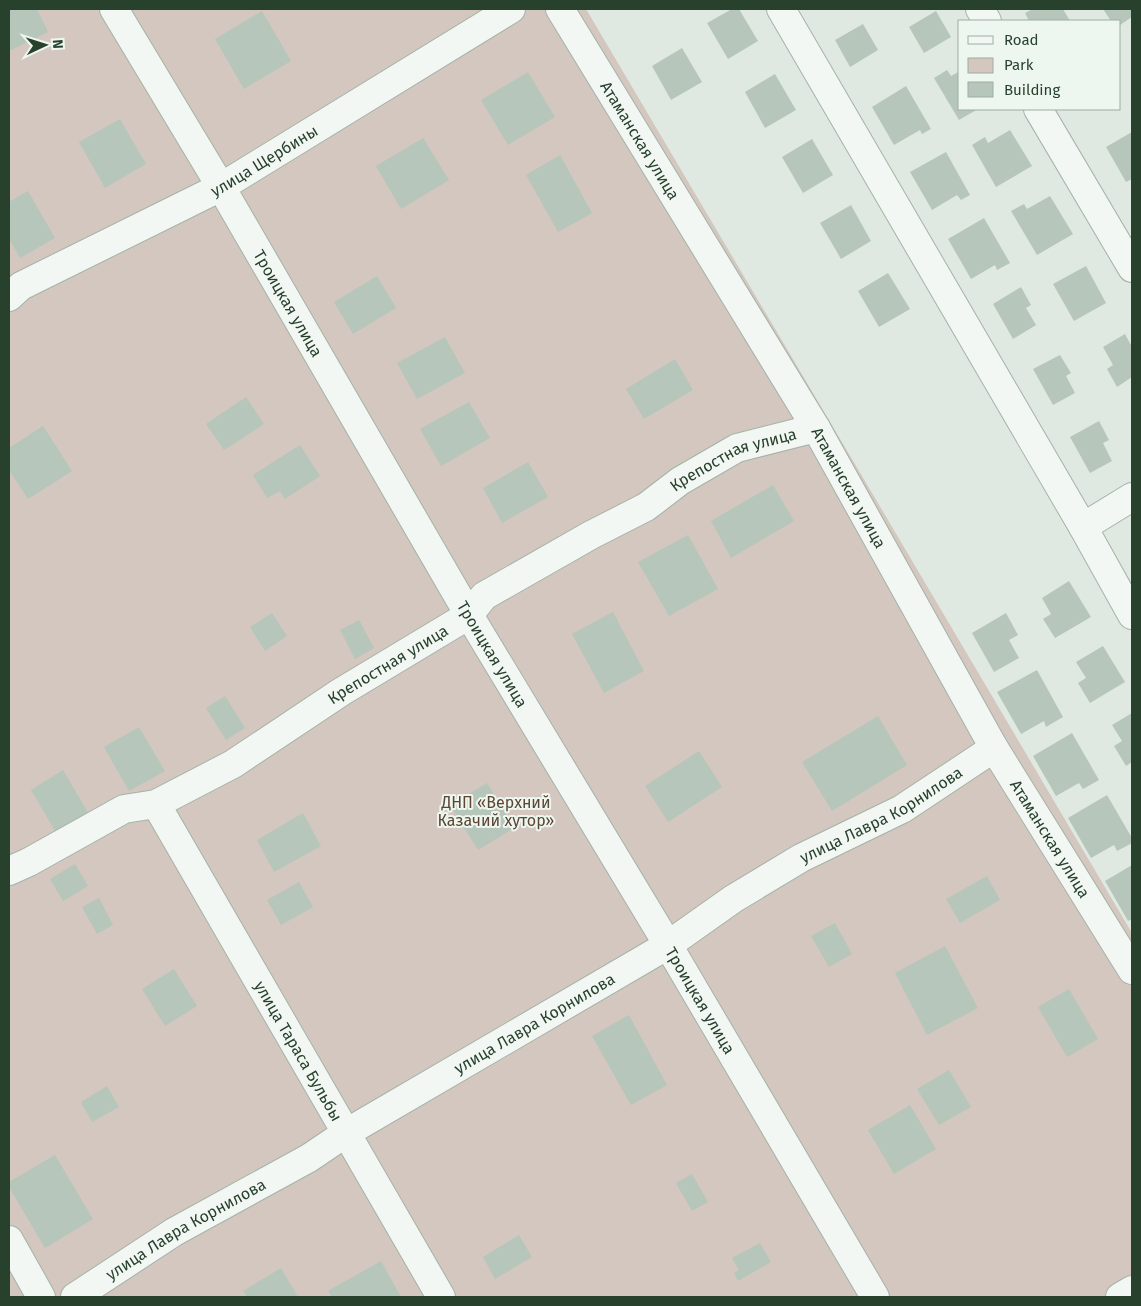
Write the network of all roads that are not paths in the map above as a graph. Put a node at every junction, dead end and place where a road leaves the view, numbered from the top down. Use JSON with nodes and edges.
{"nodes":[{"id":1,"x":114,"y":9,"type":"edge"},
{"id":2,"x":511,"y":9,"type":"edge"},
{"id":3,"x":560,"y":9,"type":"edge"},
{"id":4,"x":781,"y":9,"type":"edge"},
{"id":5,"x":980,"y":9,"type":"edge"},
{"id":6,"x":986,"y":20,"type":"edge"},
{"id":7,"x":1039,"y":110,"type":"edge"},
{"id":8,"x":221,"y":187,"type":"junction"},
{"id":9,"x":1132,"y":268,"type":"edge"},
{"id":10,"x":9,"y":297,"type":"edge"},
{"id":11,"x":816,"y":428,"type":"junction"},
{"id":12,"x":1132,"y":496,"type":"edge"},
{"id":13,"x":1083,"y":527,"type":"junction"},
{"id":14,"x":469,"y":615,"type":"junction"},
{"id":15,"x":1132,"y":615,"type":"edge"},
{"id":16,"x":994,"y":748,"type":"junction"},
{"id":17,"x":156,"y":804,"type":"junction"},
{"id":18,"x":9,"y":871,"type":"edge"},
{"id":19,"x":668,"y":945,"type":"junction"},
{"id":20,"x":1132,"y":970,"type":"edge"},
{"id":21,"x":346,"y":1133,"type":"junction"},
{"id":22,"x":9,"y":1240,"type":"edge"},
{"id":23,"x":1132,"y":1290,"type":"edge"},
{"id":24,"x":41,"y":1297,"type":"edge"},
{"id":25,"x":75,"y":1297,"type":"edge"},
{"id":26,"x":441,"y":1297,"type":"edge"},
{"id":27,"x":875,"y":1297,"type":"edge"},
{"id":28,"x":1120,"y":1297,"type":"edge"}],
"edges":[{"from":1,"to":8,"type":"street","name":"Троицкая улица"},
{"from":2,"to":8,"type":"street","name":"улица Щербины"},
{"from":3,"to":11,"type":"street","name":"Атаманская улица"},
{"from":4,"to":13,"type":"street"},
{"from":5,"to":6,"type":"street"},
{"from":7,"to":9,"type":"street"},
{"from":8,"to":10,"type":"street","name":"улица Щербины"},
{"from":8,"to":14,"type":"street","name":"Троицкая улица"},
{"from":11,"to":14,"type":"street","name":"Крепостная улица"},
{"from":11,"to":16,"type":"street","name":"Атаманская улица"},
{"from":12,"to":13,"type":"street"},
{"from":13,"to":15,"type":"street"},
{"from":14,"to":17,"type":"street","name":"Крепостная улица"},
{"from":14,"to":19,"type":"street","name":"Троицкая улица"},
{"from":16,"to":19,"type":"street","name":"улица Лавра Корнилова"},
{"from":16,"to":20,"type":"street","name":"Атаманская улица"},
{"from":17,"to":18,"type":"street","name":"Крепостная улица"},
{"from":17,"to":21,"type":"street","name":"улица Тараса Бульбы"},
{"from":19,"to":21,"type":"street","name":"улица Лавра Корнилова"},
{"from":19,"to":27,"type":"street","name":"Троицкая улица"},
{"from":21,"to":25,"type":"street","name":"улица Лавра Корнилова"},
{"from":21,"to":26,"type":"street","name":"улица Тараса Бульбы"},
{"from":22,"to":24,"type":"street"},
{"from":23,"to":28,"type":"street"}]}
